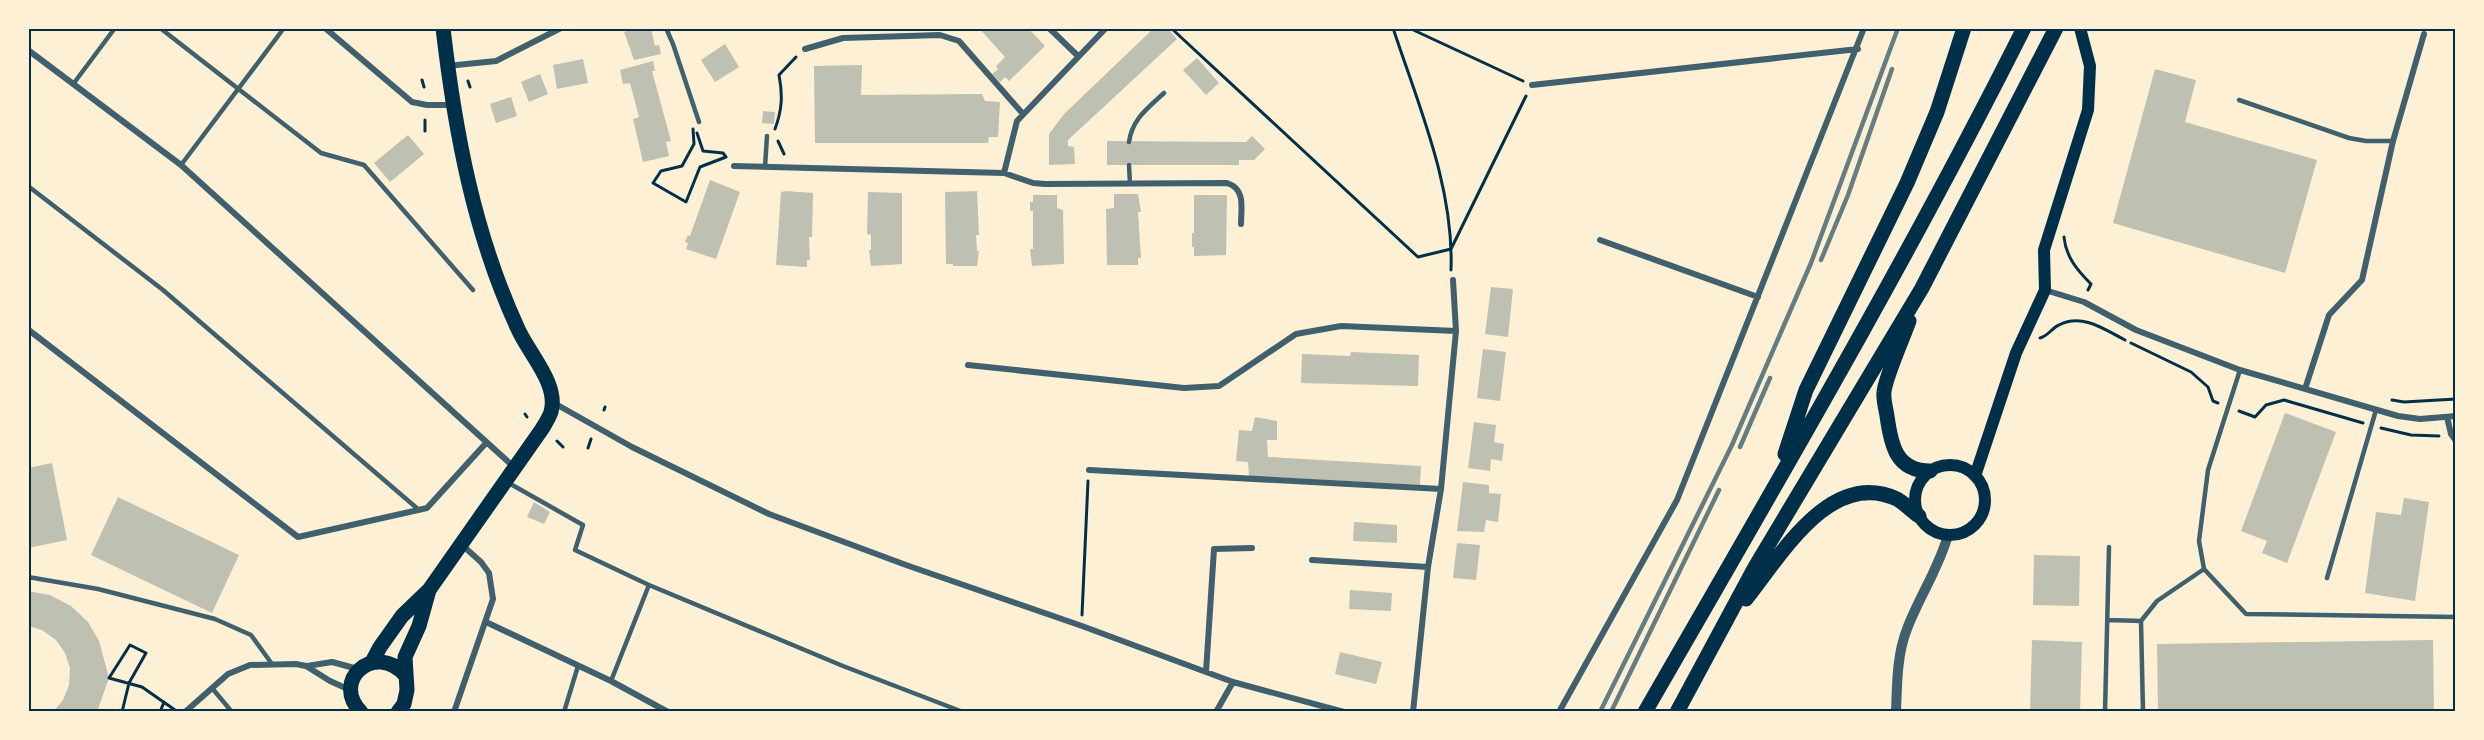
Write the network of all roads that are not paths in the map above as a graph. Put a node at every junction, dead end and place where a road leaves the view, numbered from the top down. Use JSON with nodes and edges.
{"nodes":[{"id":1,"x":115,"y":28,"type":"edge"},
{"id":2,"x":160,"y":28,"type":"edge"},
{"id":3,"x":284,"y":28,"type":"edge"},
{"id":4,"x":325,"y":28,"type":"edge"},
{"id":5,"x":443,"y":28,"type":"edge"},
{"id":6,"x":561,"y":28,"type":"edge"},
{"id":7,"x":666,"y":28,"type":"edge"},
{"id":8,"x":1049,"y":28,"type":"edge"},
{"id":9,"x":1106,"y":28,"type":"edge"},
{"id":10,"x":1864,"y":28,"type":"edge"},
{"id":11,"x":1964,"y":28,"type":"edge"},
{"id":12,"x":2024,"y":28,"type":"edge"},
{"id":13,"x":2056,"y":28,"type":"edge"},
{"id":14,"x":2080,"y":28,"type":"edge"},
{"id":15,"x":2425,"y":31,"type":"edge"},
{"id":16,"x":805,"y":49,"type":"road end"},
{"id":17,"x":1858,"y":49,"type":"junction"},
{"id":18,"x":28,"y":50,"type":"edge"},
{"id":19,"x":1078,"y":56,"type":"junction"},
{"id":20,"x":447,"y":66,"type":"junction"},
{"id":21,"x":74,"y":83,"type":"junction"},
{"id":22,"x":1532,"y":85,"type":"road end"},
{"id":23,"x":239,"y":90,"type":"junction"},
{"id":24,"x":1164,"y":93,"type":"dead end"},
{"id":25,"x":2239,"y":100,"type":"dead end"},
{"id":26,"x":452,"y":105,"type":"junction"},
{"id":27,"x":1023,"y":114,"type":"junction"},
{"id":28,"x":699,"y":122,"type":"road end"},
{"id":29,"x":767,"y":136,"type":"dead end"},
{"id":30,"x":1129,"y":141,"type":"dead end"},
{"id":31,"x":2393,"y":141,"type":"junction"},
{"id":32,"x":181,"y":165,"type":"junction"},
{"id":33,"x":1129,"y":165,"type":"dead end"},
{"id":34,"x":734,"y":166,"type":"road end"},
{"id":35,"x":765,"y":167,"type":"junction"},
{"id":36,"x":1004,"y":173,"type":"junction"},
{"id":37,"x":1130,"y":184,"type":"junction"},
{"id":38,"x":28,"y":186,"type":"edge"},
{"id":39,"x":1241,"y":224,"type":"dead end"},
{"id":40,"x":1600,"y":240,"type":"dead end"},
{"id":41,"x":1453,"y":280,"type":"dead end"},
{"id":42,"x":1922,"y":288,"type":"junction"},
{"id":43,"x":473,"y":290,"type":"dead end"},
{"id":44,"x":2045,"y":290,"type":"junction"},
{"id":45,"x":1758,"y":297,"type":"junction"},
{"id":46,"x":30,"y":331,"type":"dead end"},
{"id":47,"x":1456,"y":331,"type":"junction"},
{"id":48,"x":968,"y":365,"type":"dead end"},
{"id":49,"x":2240,"y":370,"type":"junction"},
{"id":50,"x":2305,"y":389,"type":"junction"},
{"id":51,"x":551,"y":401,"type":"junction"},
{"id":52,"x":2376,"y":410,"type":"junction"},
{"id":53,"x":2456,"y":416,"type":"edge"},
{"id":54,"x":2447,"y":417,"type":"junction"},
{"id":55,"x":2456,"y":441,"type":"edge"},
{"id":56,"x":486,"y":443,"type":"junction"},
{"id":57,"x":514,"y":467,"type":"junction"},
{"id":58,"x":1089,"y":470,"type":"road end"},
{"id":59,"x":1930,"y":471,"type":"junction"},
{"id":60,"x":1975,"y":476,"type":"junction"},
{"id":61,"x":505,"y":481,"type":"junction"},
{"id":62,"x":1774,"y":488,"type":"junction"},
{"id":63,"x":1441,"y":489,"type":"junction"},
{"id":64,"x":419,"y":510,"type":"junction"},
{"id":65,"x":1918,"y":516,"type":"junction"},
{"id":66,"x":1948,"y":535,"type":"junction"},
{"id":67,"x":462,"y":545,"type":"junction"},
{"id":68,"x":2109,"y":547,"type":"dead end"},
{"id":69,"x":1252,"y":549,"type":"dead end"},
{"id":70,"x":1312,"y":560,"type":"dead end"},
{"id":71,"x":1428,"y":567,"type":"junction"},
{"id":72,"x":2204,"y":570,"type":"junction"},
{"id":73,"x":28,"y":577,"type":"edge"},
{"id":74,"x":2327,"y":578,"type":"dead end"},
{"id":75,"x":649,"y":585,"type":"junction"},
{"id":76,"x":429,"y":590,"type":"junction"},
{"id":77,"x":2456,"y":617,"type":"edge"},
{"id":78,"x":2108,"y":621,"type":"junction"},
{"id":79,"x":2142,"y":621,"type":"junction"},
{"id":80,"x":486,"y":622,"type":"junction"},
{"id":81,"x":1723,"y":629,"type":"junction"},
{"id":82,"x":272,"y":664,"type":"junction"},
{"id":83,"x":306,"y":666,"type":"junction"},
{"id":84,"x":365,"y":666,"type":"junction"},
{"id":85,"x":578,"y":666,"type":"junction"},
{"id":86,"x":1206,"y":672,"type":"junction"},
{"id":87,"x":405,"y":675,"type":"junction"},
{"id":88,"x":611,"y":681,"type":"junction"},
{"id":89,"x":1233,"y":682,"type":"junction"},
{"id":90,"x":212,"y":688,"type":"junction"},
{"id":91,"x":354,"y":704,"type":"edge"},
{"id":92,"x":185,"y":711,"type":"edge"},
{"id":93,"x":232,"y":711,"type":"edge"},
{"id":94,"x":398,"y":711,"type":"edge"},
{"id":95,"x":454,"y":711,"type":"edge"},
{"id":96,"x":564,"y":711,"type":"edge"},
{"id":97,"x":668,"y":711,"type":"edge"},
{"id":98,"x":963,"y":711,"type":"edge"},
{"id":99,"x":1216,"y":711,"type":"edge"},
{"id":100,"x":1344,"y":711,"type":"edge"},
{"id":101,"x":1413,"y":711,"type":"edge"},
{"id":102,"x":1559,"y":711,"type":"edge"},
{"id":103,"x":1645,"y":711,"type":"edge"},
{"id":104,"x":1677,"y":711,"type":"edge"},
{"id":105,"x":1896,"y":711,"type":"edge"},
{"id":106,"x":2105,"y":711,"type":"edge"},
{"id":107,"x":2143,"y":711,"type":"edge"}],
"edges":[{"from":1,"to":21,"type":"lane"},
{"from":2,"to":23,"type":"lane"},
{"from":3,"to":23,"type":"lane"},
{"from":4,"to":26,"type":"street"},
{"from":5,"to":20,"type":"main road"},
{"from":6,"to":20,"type":"street"},
{"from":7,"to":28,"type":"lane"},
{"from":8,"to":19,"type":"street"},
{"from":9,"to":19,"type":"street"},
{"from":10,"to":17,"type":"street"},
{"from":11,"to":62,"type":"main road"},
{"from":12,"to":62,"type":"main road"},
{"from":13,"to":42,"type":"main road"},
{"from":14,"to":44,"type":"main road"},
{"from":15,"to":31,"type":"street"},
{"from":16,"to":27,"type":"street"},
{"from":17,"to":22,"type":"street"},
{"from":17,"to":45,"type":"street"},
{"from":18,"to":21,"type":"street"},
{"from":19,"to":27,"type":"street"},
{"from":20,"to":26,"type":"main road"},
{"from":21,"to":32,"type":"street"},
{"from":23,"to":32,"type":"lane"},
{"from":23,"to":43,"type":"lane"},
{"from":24,"to":30,"type":"lane"},
{"from":25,"to":31,"type":"lane"},
{"from":26,"to":51,"type":"main road"},
{"from":27,"to":36,"type":"street"},
{"from":29,"to":35,"type":"lane"},
{"from":31,"to":50,"type":"street"},
{"from":32,"to":56,"type":"street"},
{"from":33,"to":37,"type":"lane"},
{"from":34,"to":35,"type":"street"},
{"from":35,"to":36,"type":"street"},
{"from":36,"to":37,"type":"street"},
{"from":37,"to":39,"type":"street"},
{"from":38,"to":64,"type":"lane"},
{"from":40,"to":45,"type":"street"},
{"from":41,"to":47,"type":"street"},
{"from":42,"to":59,"type":"main road"},
{"from":42,"to":81,"type":"main road"},
{"from":44,"to":49,"type":"street"},
{"from":44,"to":60,"type":"main road"},
{"from":45,"to":102,"type":"street"},
{"from":46,"to":64,"type":"street"},
{"from":47,"to":48,"type":"street"},
{"from":47,"to":63,"type":"street"},
{"from":49,"to":50,"type":"street"},
{"from":49,"to":72,"type":"lane"},
{"from":50,"to":52,"type":"street"},
{"from":51,"to":57,"type":"main road"},
{"from":51,"to":86,"type":"street"},
{"from":52,"to":54,"type":"street"},
{"from":52,"to":74,"type":"lane"},
{"from":53,"to":54,"type":"street"},
{"from":54,"to":55,"type":"street"},
{"from":56,"to":57,"type":"street"},
{"from":56,"to":64,"type":"street"},
{"from":57,"to":61,"type":"main road"},
{"from":58,"to":63,"type":"street"},
{"from":59,"to":60,"type":"main road"},
{"from":59,"to":65,"type":"main road"},
{"from":60,"to":66,"type":"main road"},
{"from":61,"to":67,"type":"main road"},
{"from":61,"to":75,"type":"lane"},
{"from":62,"to":103,"type":"main road"},
{"from":63,"to":71,"type":"street"},
{"from":65,"to":66,"type":"main road"},
{"from":65,"to":81,"type":"main road"},
{"from":66,"to":105,"type":"street"},
{"from":67,"to":76,"type":"main road"},
{"from":67,"to":80,"type":"street"},
{"from":68,"to":78,"type":"lane"},
{"from":69,"to":86,"type":"street"},
{"from":70,"to":71,"type":"street"},
{"from":71,"to":101,"type":"street"},
{"from":72,"to":77,"type":"lane"},
{"from":72,"to":79,"type":"lane"},
{"from":73,"to":82,"type":"lane"},
{"from":75,"to":88,"type":"lane"},
{"from":75,"to":98,"type":"lane"},
{"from":76,"to":84,"type":"main road"},
{"from":76,"to":87,"type":"main road"},
{"from":78,"to":79,"type":"lane"},
{"from":78,"to":106,"type":"lane"},
{"from":79,"to":107,"type":"lane"},
{"from":80,"to":85,"type":"street"},
{"from":80,"to":95,"type":"street"},
{"from":81,"to":104,"type":"main road"},
{"from":82,"to":83,"type":"street"},
{"from":82,"to":90,"type":"street"},
{"from":83,"to":84,"type":"street"},
{"from":83,"to":91,"type":"street"},
{"from":84,"to":87,"type":"main road"},
{"from":84,"to":91,"type":"main road"},
{"from":85,"to":88,"type":"street"},
{"from":85,"to":96,"type":"lane"},
{"from":86,"to":89,"type":"street"},
{"from":87,"to":94,"type":"main road"},
{"from":88,"to":97,"type":"street"},
{"from":89,"to":99,"type":"street"},
{"from":89,"to":100,"type":"street"},
{"from":90,"to":92,"type":"street"},
{"from":90,"to":93,"type":"lane"}]}
